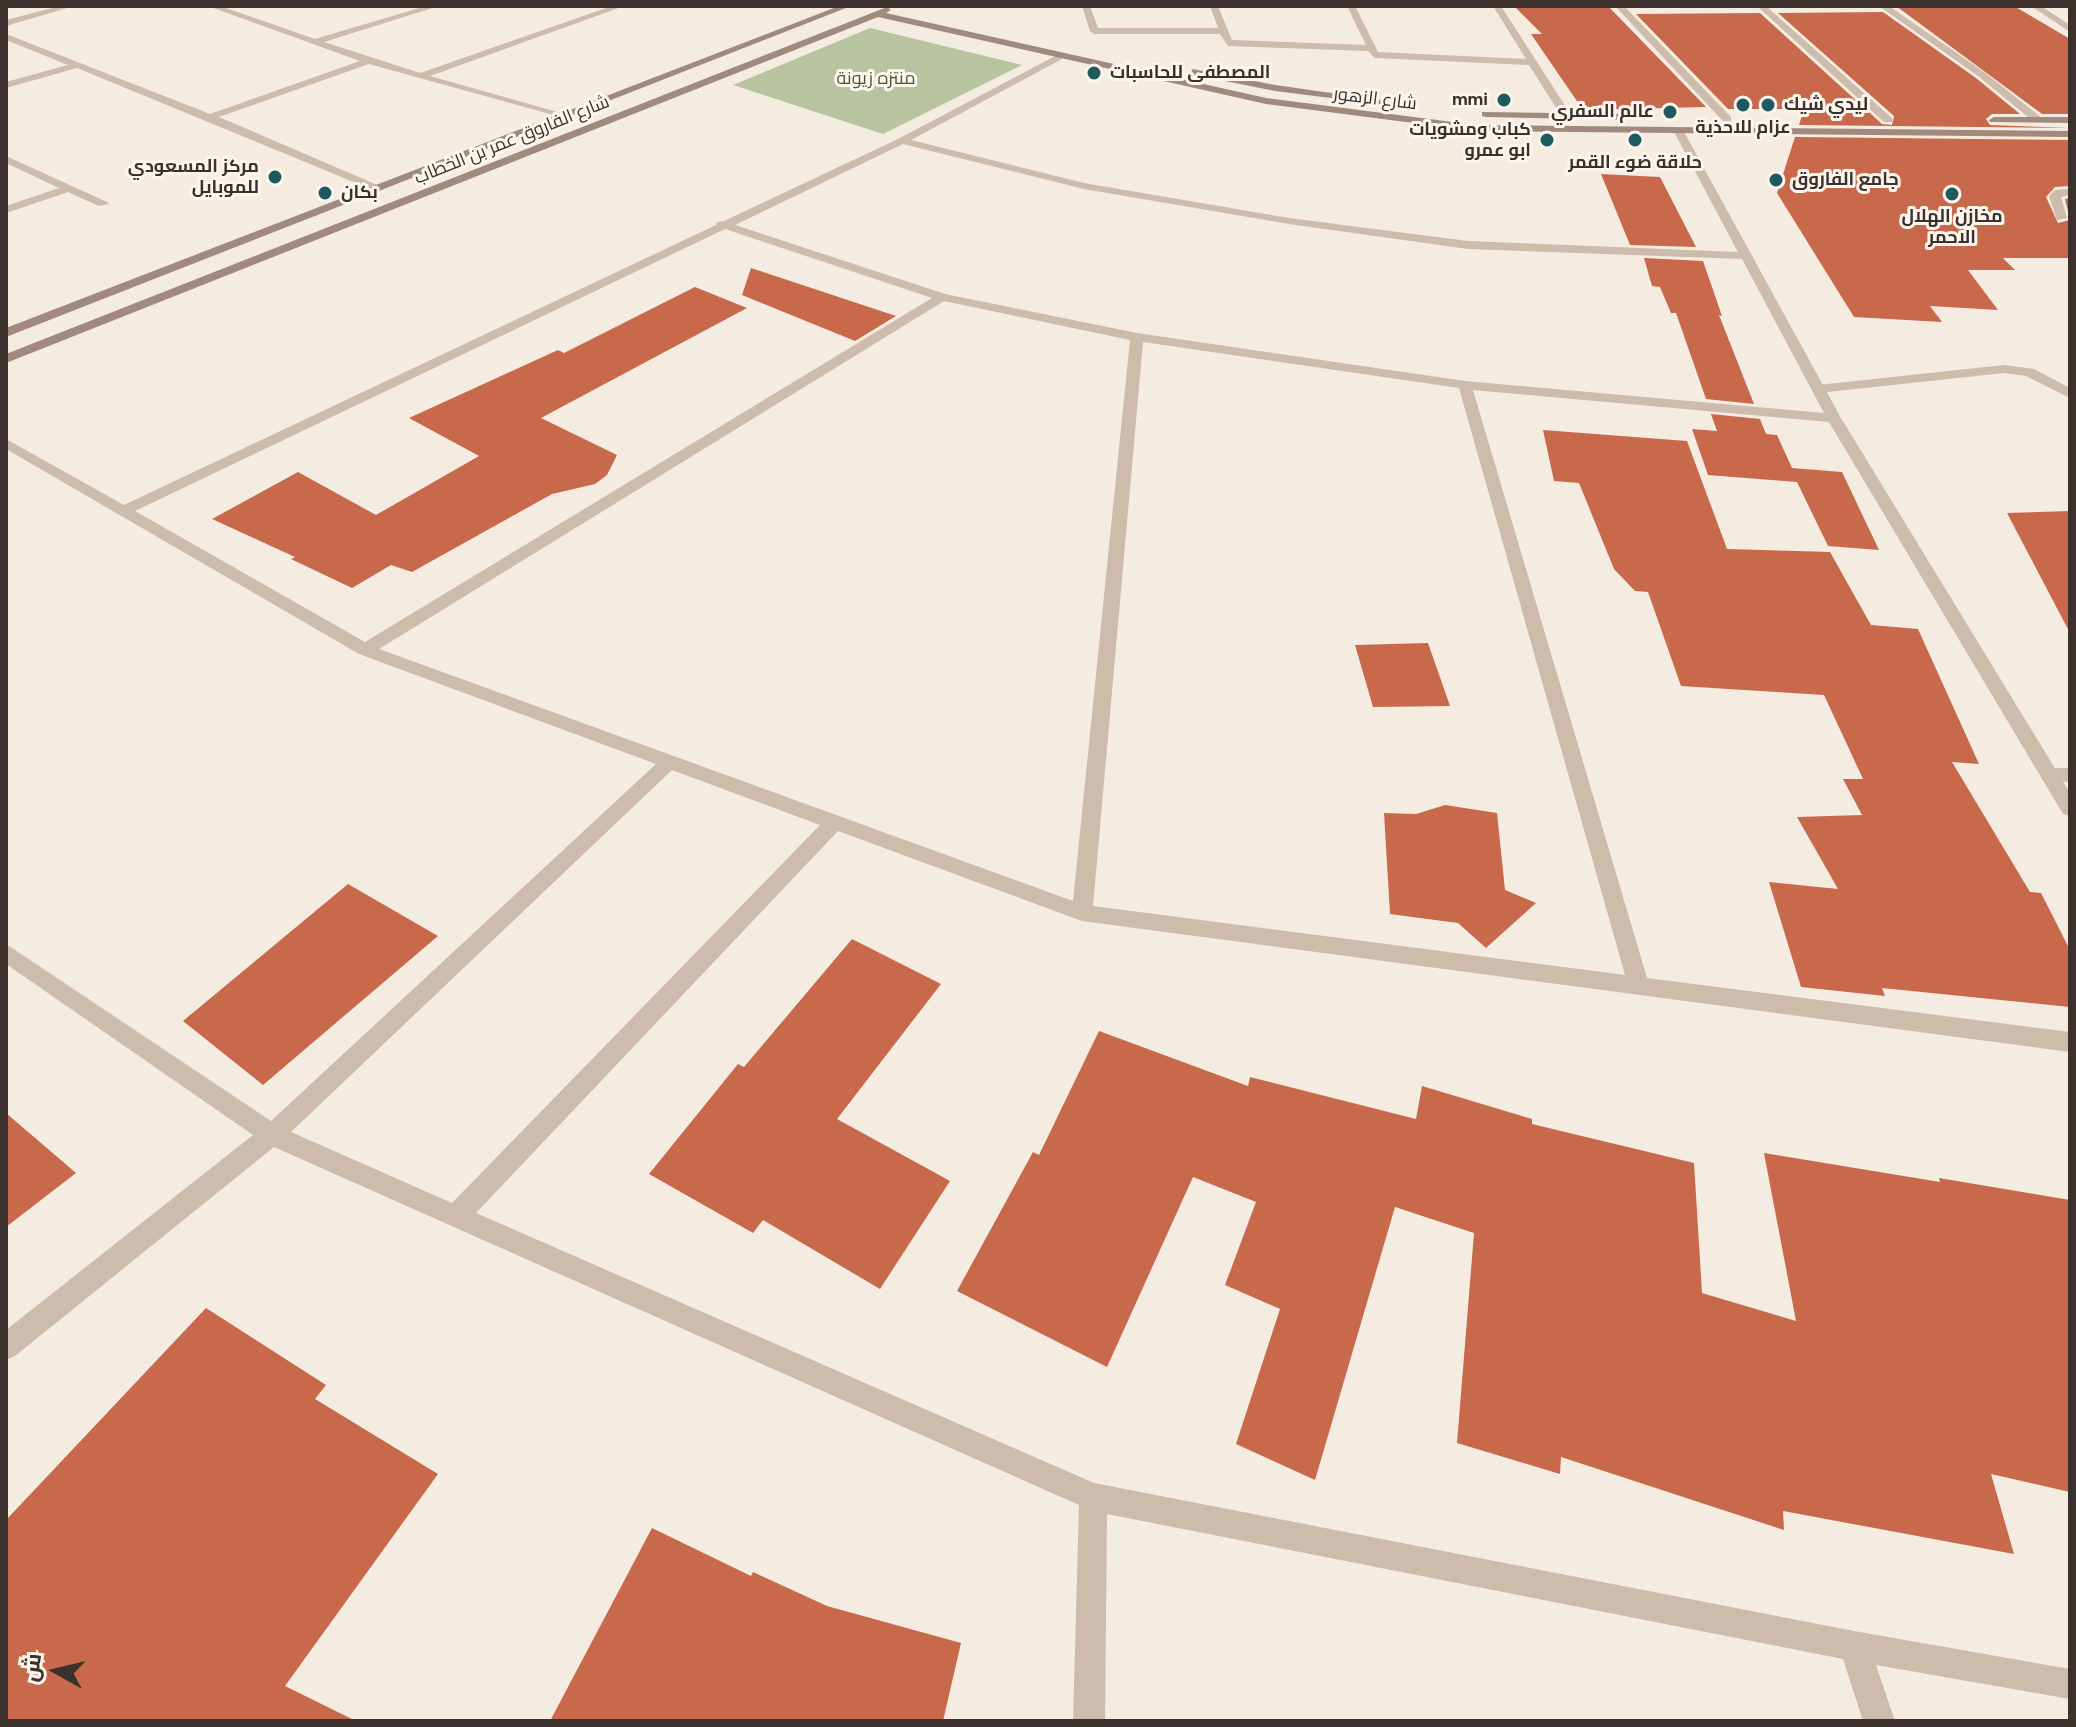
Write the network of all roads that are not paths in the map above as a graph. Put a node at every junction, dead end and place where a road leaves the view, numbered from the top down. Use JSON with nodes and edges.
{"nodes":[{"id":1,"x":70,"y":6,"type":"edge"},
{"id":2,"x":212,"y":6,"type":"edge"},
{"id":3,"x":249,"y":6,"type":"edge"},
{"id":4,"x":435,"y":6,"type":"edge"},
{"id":5,"x":620,"y":6,"type":"edge"},
{"id":6,"x":847,"y":6,"type":"edge"},
{"id":7,"x":896,"y":6,"type":"edge"},
{"id":8,"x":1086,"y":6,"type":"edge"},
{"id":9,"x":1214,"y":6,"type":"edge"},
{"id":10,"x":1351,"y":6,"type":"edge"},
{"id":11,"x":1497,"y":6,"type":"edge"},
{"id":12,"x":1619,"y":6,"type":"edge"},
{"id":13,"x":1761,"y":6,"type":"edge"},
{"id":14,"x":1883,"y":6,"type":"edge"},
{"id":15,"x":2035,"y":6,"type":"edge"},
{"id":16,"x":229,"y":12,"type":"junction"},
{"id":17,"x":877,"y":14,"type":"junction"},
{"id":18,"x":6,"y":23,"type":"edge"},
{"id":19,"x":2070,"y":29,"type":"edge"},
{"id":20,"x":1224,"y":31,"type":"junction"},
{"id":21,"x":6,"y":37,"type":"edge"},
{"id":22,"x":315,"y":42,"type":"junction"},
{"id":23,"x":1372,"y":48,"type":"junction"},
{"id":24,"x":1059,"y":57,"type":"junction"},
{"id":25,"x":369,"y":61,"type":"junction"},
{"id":26,"x":1533,"y":62,"type":"junction"},
{"id":27,"x":78,"y":65,"type":"junction"},
{"id":28,"x":423,"y":75,"type":"junction"},
{"id":29,"x":6,"y":85,"type":"edge"},
{"id":30,"x":1275,"y":88,"type":"junction"},
{"id":31,"x":1266,"y":101,"type":"junction"},
{"id":32,"x":1429,"y":108,"type":"dead end"},
{"id":33,"x":1476,"y":114,"type":"dead end"},
{"id":34,"x":1566,"y":115,"type":"junction"},
{"id":35,"x":210,"y":117,"type":"junction"},
{"id":36,"x":564,"y":117,"type":"junction"},
{"id":37,"x":1727,"y":119,"type":"junction"},
{"id":38,"x":1888,"y":120,"type":"junction"},
{"id":39,"x":1903,"y":120,"type":"dead end"},
{"id":40,"x":1978,"y":120,"type":"dead end"},
{"id":41,"x":2038,"y":120,"type":"junction"},
{"id":42,"x":2070,"y":120,"type":"edge"},
{"id":43,"x":1679,"y":132,"type":"junction"},
{"id":44,"x":2069,"y":134,"type":"edge"},
{"id":45,"x":902,"y":141,"type":"junction"},
{"id":46,"x":6,"y":159,"type":"edge"},
{"id":47,"x":68,"y":188,"type":"junction"},
{"id":48,"x":378,"y":189,"type":"junction"},
{"id":49,"x":2070,"y":192,"type":"edge"},
{"id":50,"x":103,"y":204,"type":"dead end"},
{"id":51,"x":6,"y":210,"type":"edge"},
{"id":52,"x":2061,"y":218,"type":"dead end"},
{"id":53,"x":721,"y":224,"type":"junction"},
{"id":54,"x":1744,"y":256,"type":"junction"},
{"id":55,"x":942,"y":297,"type":"junction"},
{"id":56,"x":6,"y":333,"type":"edge"},
{"id":57,"x":1137,"y":337,"type":"junction"},
{"id":58,"x":6,"y":359,"type":"edge"},
{"id":59,"x":1465,"y":385,"type":"junction"},
{"id":60,"x":1818,"y":389,"type":"junction"},
{"id":61,"x":2070,"y":394,"type":"edge"},
{"id":62,"x":1834,"y":418,"type":"junction"},
{"id":63,"x":6,"y":443,"type":"edge"},
{"id":64,"x":123,"y":511,"type":"junction"},
{"id":65,"x":365,"y":650,"type":"junction"},
{"id":66,"x":669,"y":762,"type":"junction"},
{"id":67,"x":2049,"y":775,"type":"junction"},
{"id":68,"x":2070,"y":775,"type":"edge"},
{"id":69,"x":2070,"y":809,"type":"edge"},
{"id":70,"x":835,"y":822,"type":"junction"},
{"id":71,"x":1082,"y":913,"type":"junction"},
{"id":72,"x":6,"y":953,"type":"edge"},
{"id":73,"x":1638,"y":983,"type":"junction"},
{"id":74,"x":2070,"y":1042,"type":"edge"},
{"id":75,"x":272,"y":1135,"type":"junction"},
{"id":76,"x":456,"y":1216,"type":"junction"},
{"id":77,"x":6,"y":1347,"type":"edge"},
{"id":78,"x":1093,"y":1497,"type":"junction"},
{"id":79,"x":1854,"y":1646,"type":"junction"},
{"id":80,"x":2070,"y":1684,"type":"edge"},
{"id":81,"x":1089,"y":1721,"type":"edge"},
{"id":82,"x":1879,"y":1721,"type":"edge"}],
"edges":[{"from":1,"to":18,"type":"street"},
{"from":2,"to":16,"type":"street"},
{"from":3,"to":16,"type":"street"},
{"from":4,"to":22,"type":"street"},
{"from":5,"to":28,"type":"street"},
{"from":6,"to":36,"type":"main road"},
{"from":7,"to":17,"type":"main road","name":"شارع الفاروق عمر بن الخطاب"},
{"from":7,"to":30,"type":"main road","name":"شارع الزهور"},
{"from":8,"to":20,"type":"street"},
{"from":9,"to":20,"type":"street"},
{"from":10,"to":23,"type":"street"},
{"from":11,"to":26,"type":"street"},
{"from":12,"to":37,"type":"street"},
{"from":13,"to":38,"type":"street"},
{"from":14,"to":41,"type":"street"},
{"from":15,"to":19,"type":"street"},
{"from":16,"to":22,"type":"street"},
{"from":17,"to":24,"type":"main road","name":"شارع الزهور"},
{"from":17,"to":58,"type":"main road","name":"شارع الفاروق عمر بن الخطاب"},
{"from":20,"to":23,"type":"street"},
{"from":21,"to":27,"type":"street"},
{"from":22,"to":25,"type":"street"},
{"from":23,"to":26,"type":"street"},
{"from":24,"to":31,"type":"main road","name":"شارع الزهور"},
{"from":24,"to":45,"type":"street"},
{"from":25,"to":28,"type":"street"},
{"from":25,"to":35,"type":"street"},
{"from":26,"to":34,"type":"street"},
{"from":27,"to":29,"type":"street"},
{"from":27,"to":35,"type":"street"},
{"from":28,"to":36,"type":"street"},
{"from":30,"to":31,"type":"main road"},
{"from":30,"to":32,"type":"main road","name":"شارع الزهور"},
{"from":31,"to":43,"type":"main road","name":"شارع الزهور"},
{"from":33,"to":34,"type":"main road"},
{"from":34,"to":37,"type":"main road"},
{"from":35,"to":48,"type":"street"},
{"from":36,"to":48,"type":"main road"},
{"from":37,"to":38,"type":"main road"},
{"from":38,"to":39,"type":"main road"},
{"from":40,"to":41,"type":"main road"},
{"from":41,"to":42,"type":"main road"},
{"from":43,"to":44,"type":"main road","name":"شارع الزهور"},
{"from":43,"to":54,"type":"street"},
{"from":45,"to":53,"type":"street"},
{"from":45,"to":54,"type":"street"},
{"from":46,"to":47,"type":"street"},
{"from":47,"to":50,"type":"street"},
{"from":47,"to":51,"type":"street"},
{"from":48,"to":56,"type":"main road"},
{"from":49,"to":52,"type":"street"},
{"from":53,"to":55,"type":"street"},
{"from":53,"to":64,"type":"street"},
{"from":54,"to":60,"type":"street"},
{"from":55,"to":57,"type":"street"},
{"from":55,"to":65,"type":"street"},
{"from":57,"to":59,"type":"street"},
{"from":57,"to":71,"type":"street"},
{"from":59,"to":62,"type":"street"},
{"from":59,"to":73,"type":"street"},
{"from":60,"to":61,"type":"street"},
{"from":60,"to":62,"type":"street"},
{"from":62,"to":67,"type":"street"},
{"from":63,"to":64,"type":"street"},
{"from":64,"to":65,"type":"street"},
{"from":65,"to":66,"type":"street"},
{"from":66,"to":70,"type":"street"},
{"from":66,"to":75,"type":"street"},
{"from":67,"to":68,"type":"street"},
{"from":67,"to":69,"type":"street"},
{"from":70,"to":71,"type":"street"},
{"from":70,"to":76,"type":"street"},
{"from":71,"to":73,"type":"street"},
{"from":72,"to":75,"type":"street"},
{"from":73,"to":74,"type":"street"},
{"from":75,"to":76,"type":"street"},
{"from":75,"to":77,"type":"street"},
{"from":76,"to":78,"type":"street"},
{"from":78,"to":79,"type":"street"},
{"from":78,"to":81,"type":"street"},
{"from":79,"to":80,"type":"street"},
{"from":79,"to":82,"type":"street"}]}
